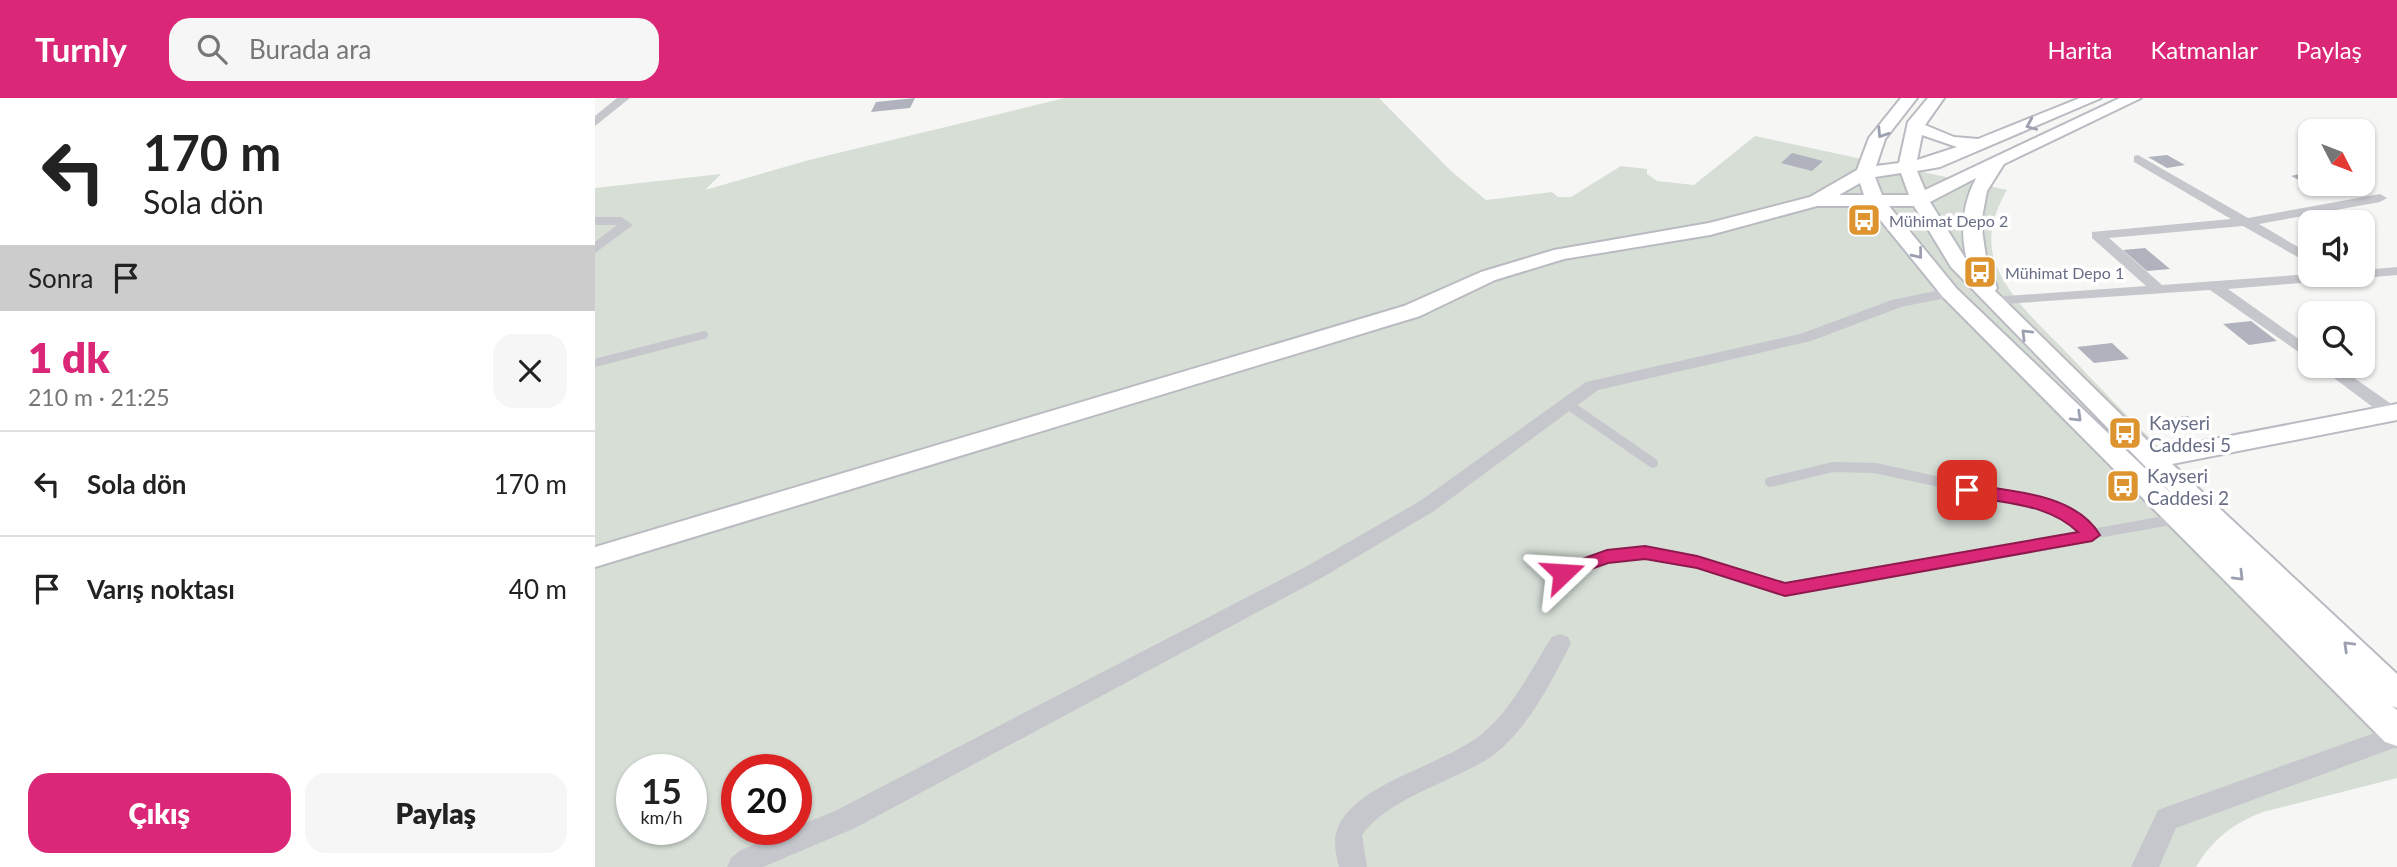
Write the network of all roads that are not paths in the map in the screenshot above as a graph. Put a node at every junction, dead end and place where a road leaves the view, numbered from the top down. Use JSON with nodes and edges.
{"nodes":[{"id":1,"x":624,"y":98,"type":"edge"},
{"id":2,"x":1909,"y":98,"type":"edge"},
{"id":3,"x":1937,"y":98,"type":"edge"},
{"id":4,"x":2093,"y":98,"type":"edge"},
{"id":5,"x":2133,"y":98,"type":"edge"},
{"id":6,"x":595,"y":122,"type":"edge"},
{"id":7,"x":1916,"y":122,"type":"junction"},
{"id":8,"x":1991,"y":142,"type":"junction"},
{"id":9,"x":2004,"y":157,"type":"junction"},
{"id":10,"x":2138,"y":159,"type":"dead end"},
{"id":11,"x":1907,"y":167,"type":"junction"},
{"id":12,"x":1865,"y":173,"type":"junction"},
{"id":13,"x":2380,"y":198,"type":"dead end"},
{"id":14,"x":1920,"y":200,"type":"junction"},
{"id":15,"x":1816,"y":201,"type":"junction"},
{"id":16,"x":1875,"y":201,"type":"junction"},
{"id":17,"x":595,"y":221,"type":"edge"},
{"id":18,"x":2247,"y":222,"type":"junction"},
{"id":19,"x":595,"y":249,"type":"edge"},
{"id":20,"x":2298,"y":253,"type":"edge"},
{"id":21,"x":2397,"y":271,"type":"edge"},
{"id":22,"x":2375,"y":273,"type":"edge"},
{"id":23,"x":2298,"y":279,"type":"edge"},
{"id":24,"x":2214,"y":286,"type":"junction"},
{"id":25,"x":2158,"y":289,"type":"junction"},
{"id":26,"x":1950,"y":293,"type":"junction"},
{"id":27,"x":1994,"y":302,"type":"junction"},
{"id":28,"x":704,"y":335,"type":"dead end"},
{"id":29,"x":2298,"y":346,"type":"edge"},
{"id":30,"x":595,"y":363,"type":"edge"},
{"id":31,"x":2343,"y":378,"type":"edge"},
{"id":32,"x":1566,"y":403,"type":"junction"},
{"id":33,"x":2394,"y":413,"type":"edge"},
{"id":34,"x":2152,"y":460,"type":"junction"},
{"id":35,"x":1653,"y":463,"type":"dead end"},
{"id":36,"x":1770,"y":482,"type":"dead end"},
{"id":37,"x":2180,"y":518,"type":"junction"},
{"id":38,"x":2092,"y":535,"type":"junction"},
{"id":39,"x":595,"y":557,"type":"edge"},
{"id":40,"x":1563,"y":573,"type":"dead end"},
{"id":41,"x":1560,"y":643,"type":"dead end"},
{"id":42,"x":2397,"y":694,"type":"edge"},
{"id":43,"x":2397,"y":734,"type":"edge"},
{"id":44,"x":741,"y":867,"type":"edge"},
{"id":45,"x":1353,"y":867,"type":"edge"},
{"id":46,"x":2145,"y":867,"type":"edge"}],
"edges":[{"from":1,"to":6,"type":"street"},
{"from":2,"to":12,"type":"street","one_way":true},
{"from":3,"to":7,"type":"street"},
{"from":4,"to":8,"type":"street","one_way":true},
{"from":5,"to":9,"type":"street"},
{"from":7,"to":8,"type":"street"},
{"from":7,"to":11,"type":"street"},
{"from":8,"to":11,"type":"street"},
{"from":9,"to":14,"type":"street"},
{"from":9,"to":27,"type":"street"},
{"from":10,"to":18,"type":"street"},
{"from":11,"to":12,"type":"street"},
{"from":11,"to":14,"type":"street"},
{"from":12,"to":15,"type":"street"},
{"from":12,"to":16,"type":"street"},
{"from":13,"to":18,"type":"street"},
{"from":14,"to":16,"type":"street"},
{"from":14,"to":27,"type":"street"},
{"from":15,"to":16,"type":"street"},
{"from":15,"to":39,"type":"street"},
{"from":16,"to":26,"type":"street","one_way":true},
{"from":17,"to":19,"type":"street"},
{"from":18,"to":20,"type":"street"},
{"from":18,"to":25,"type":"street"},
{"from":21,"to":22,"type":"street"},
{"from":23,"to":24,"type":"street"},
{"from":24,"to":25,"type":"street"},
{"from":24,"to":29,"type":"street"},
{"from":25,"to":27,"type":"street"},
{"from":26,"to":32,"type":"street"},
{"from":26,"to":37,"type":"street","one_way":true},
{"from":34,"to":27,"type":"street","one_way":true},
{"from":28,"to":30,"type":"lane"},
{"from":31,"to":33,"type":"street"},
{"from":32,"to":35,"type":"lane"},
{"from":32,"to":44,"type":"street"},
{"from":33,"to":34,"type":"street"},
{"from":42,"to":34,"type":"street","one_way":true},
{"from":36,"to":38,"type":"lane"},
{"from":37,"to":38,"type":"lane"},
{"from":37,"to":43,"type":"street","one_way":true},
{"from":38,"to":40,"type":"lane"},
{"from":41,"to":45,"type":"street"},
{"from":43,"to":46,"type":"street"}]}
